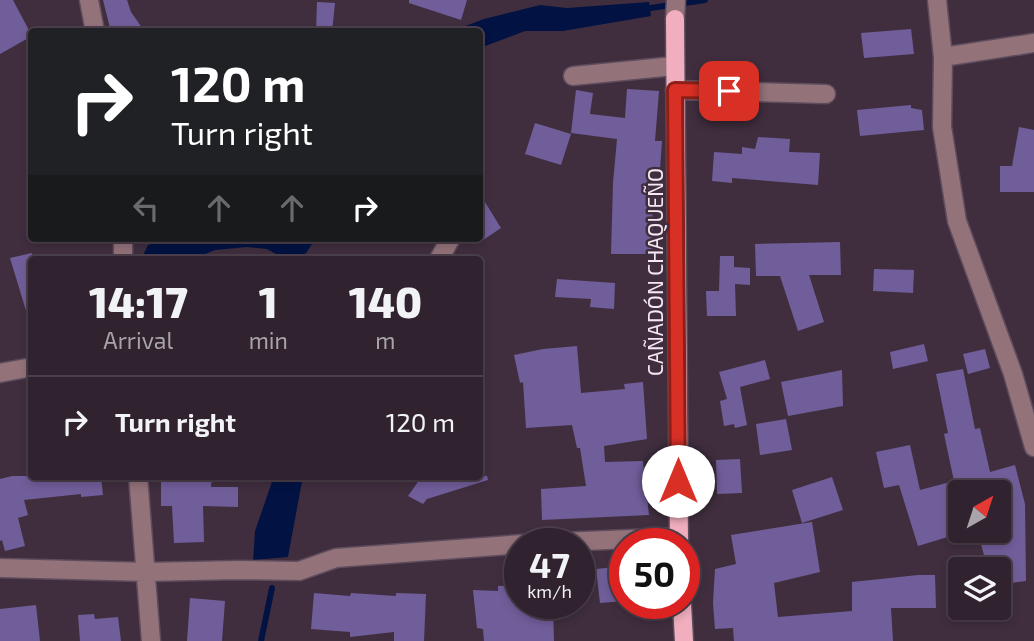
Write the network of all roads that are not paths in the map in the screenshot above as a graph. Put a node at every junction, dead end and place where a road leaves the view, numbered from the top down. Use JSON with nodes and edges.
{"nodes":[{"id":1,"x":89,"y":0,"type":"edge"},
{"id":2,"x":676,"y":0,"type":"edge"},
{"id":3,"x":937,"y":0,"type":"edge"},
{"id":4,"x":675,"y":19,"type":"joint"},
{"id":5,"x":94,"y":28,"type":"edge"},
{"id":6,"x":1034,"y":43,"type":"edge"},
{"id":7,"x":943,"y":57,"type":"junction"},
{"id":8,"x":674,"y":66,"type":"junction"},
{"id":9,"x":573,"y":76,"type":"dead end"},
{"id":10,"x":675,"y":90,"type":"junction"},
{"id":11,"x":826,"y":94,"type":"dead end"},
{"id":12,"x":28,"y":369,"type":"edge"},
{"id":13,"x":0,"y":373,"type":"edge"},
{"id":14,"x":1034,"y":447,"type":"edge"},
{"id":15,"x":138,"y":480,"type":"edge"},
{"id":16,"x":679,"y":528,"type":"edge"},
{"id":17,"x":609,"y":542,"type":"edge"},
{"id":18,"x":0,"y":568,"type":"edge"},
{"id":19,"x":146,"y":572,"type":"junction"},
{"id":20,"x":683,"y":619,"type":"edge"},
{"id":21,"x":151,"y":641,"type":"edge"},
{"id":22,"x":684,"y":641,"type":"edge"}],
"edges":[{"from":1,"to":5,"type":"street"},
{"from":2,"to":4,"type":"street","name":"CAÑADÓN CHAQUEÑO"},
{"from":3,"to":7,"type":"street"},
{"from":4,"to":8,"type":"main road","name":"CAÑADÓN CHAQUEÑO"},
{"from":6,"to":7,"type":"street"},
{"from":7,"to":14,"type":"street"},
{"from":8,"to":9,"type":"street"},
{"from":8,"to":10,"type":"main road","name":"CAÑADÓN CHAQUEÑO"},
{"from":10,"to":11,"type":"street"},
{"from":10,"to":16,"type":"main road","name":"CAÑADÓN CHAQUEÑO"},
{"from":12,"to":13,"type":"street"},
{"from":15,"to":19,"type":"street"},
{"from":17,"to":19,"type":"street"},
{"from":18,"to":19,"type":"street"},
{"from":19,"to":21,"type":"street"},
{"from":20,"to":22,"type":"main road"}]}
